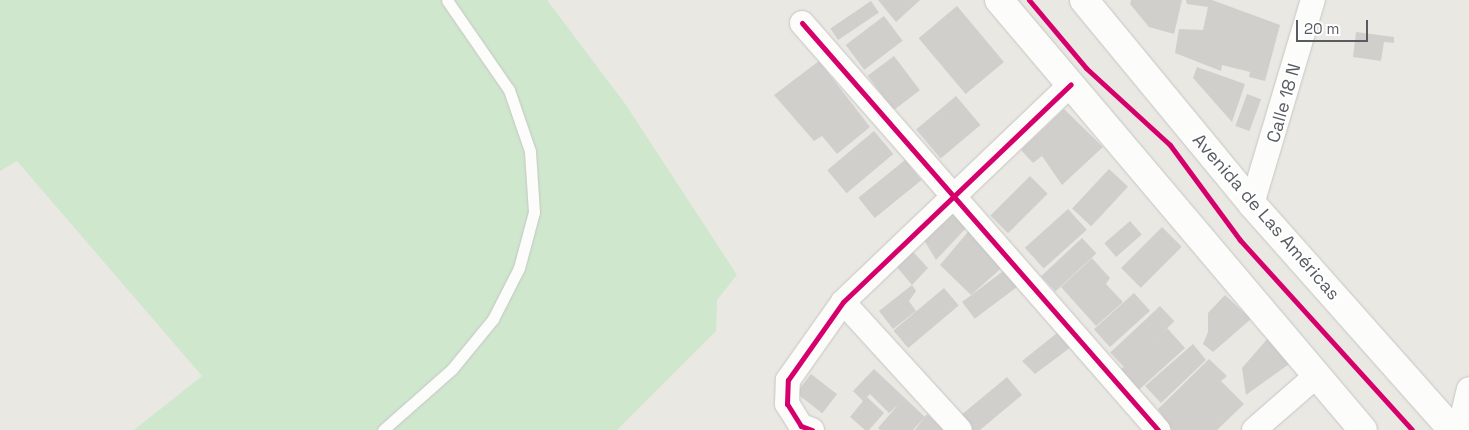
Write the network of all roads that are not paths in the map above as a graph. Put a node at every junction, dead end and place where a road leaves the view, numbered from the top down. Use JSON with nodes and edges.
{"nodes":[{"id":1,"x":447,"y":0,"type":"edge"},
{"id":2,"x":999,"y":0,"type":"edge"},
{"id":3,"x":1084,"y":0,"type":"edge"},
{"id":4,"x":1313,"y":0,"type":"edge"},
{"id":5,"x":802,"y":23,"type":"dead end"},
{"id":6,"x":1072,"y":84,"type":"junction"},
{"id":7,"x":955,"y":198,"type":"junction"},
{"id":8,"x":1252,"y":204,"type":"junction"},
{"id":9,"x":843,"y":302,"type":"junction"},
{"id":10,"x":1316,"y":376,"type":"junction"},
{"id":11,"x":1469,"y":389,"type":"edge"},
{"id":12,"x":383,"y":430,"type":"edge"},
{"id":13,"x":812,"y":430,"type":"edge"},
{"id":14,"x":960,"y":430,"type":"edge"},
{"id":15,"x":1158,"y":430,"type":"edge"},
{"id":16,"x":1254,"y":430,"type":"edge"},
{"id":17,"x":1363,"y":430,"type":"edge"},
{"id":18,"x":1453,"y":430,"type":"edge"},
{"id":19,"x":1459,"y":430,"type":"edge"}],
"edges":[{"from":1,"to":12,"type":"lane"},
{"from":2,"to":6,"type":"main road"},
{"from":3,"to":8,"type":"main road","name":"Avenida de Las Américas"},
{"from":4,"to":8,"type":"street","name":"Calle 18 N"},
{"from":5,"to":7,"type":"street"},
{"from":6,"to":7,"type":"street"},
{"from":6,"to":10,"type":"main road"},
{"from":7,"to":9,"type":"street"},
{"from":7,"to":15,"type":"street"},
{"from":8,"to":18,"type":"main road","name":"Avenida de Las Américas"},
{"from":9,"to":13,"type":"street"},
{"from":9,"to":14,"type":"street"},
{"from":10,"to":16,"type":"street"},
{"from":10,"to":17,"type":"main road"},
{"from":11,"to":19,"type":"street"}]}
